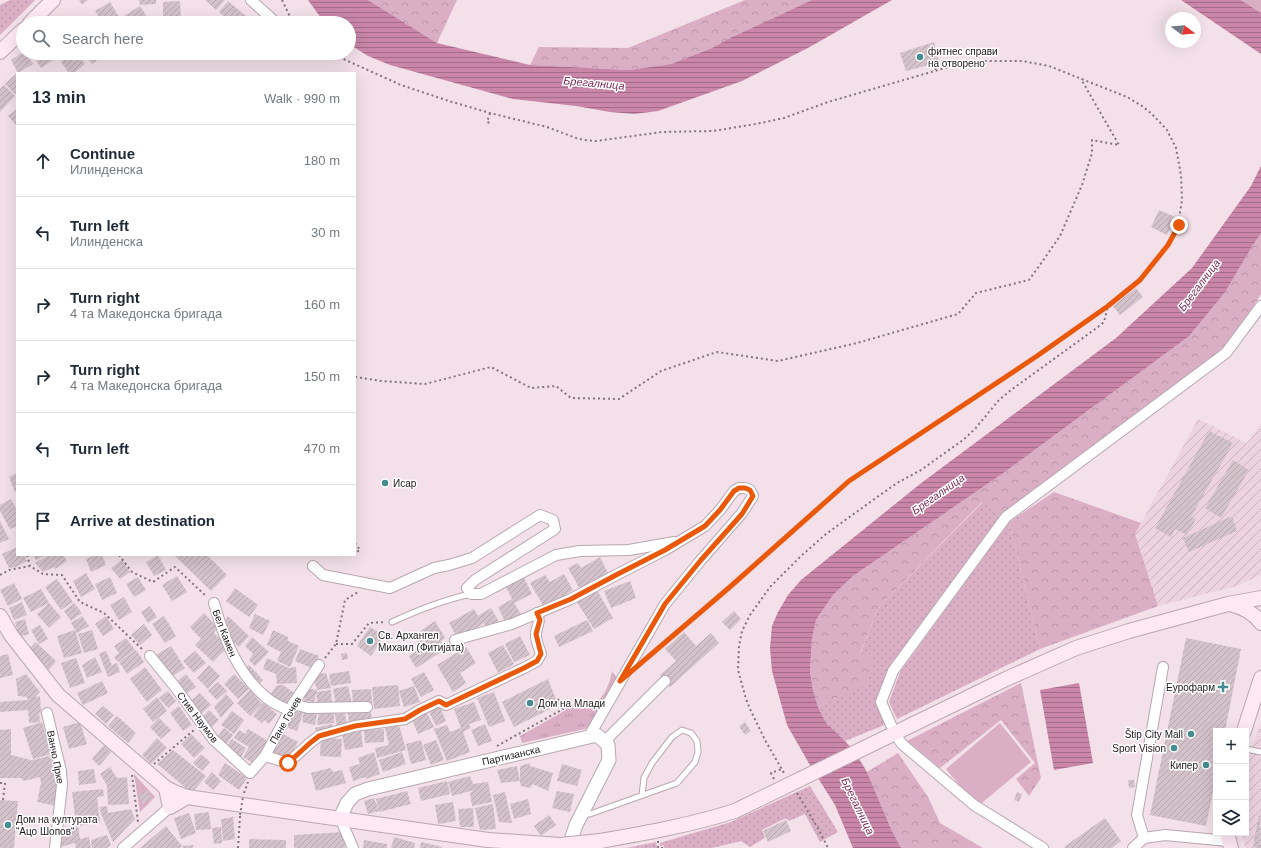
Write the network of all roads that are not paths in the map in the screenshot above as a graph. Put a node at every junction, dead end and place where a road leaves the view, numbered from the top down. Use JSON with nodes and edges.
{"nodes":[{"id":1,"x":53,"y":0,"type":"edge"},
{"id":2,"x":252,"y":0,"type":"edge"},
{"id":3,"x":37,"y":16,"type":"edge"},
{"id":4,"x":269,"y":16,"type":"edge"},
{"id":5,"x":16,"y":37,"type":"edge"},
{"id":6,"x":0,"y":52,"type":"edge"},
{"id":7,"x":1261,"y":306,"type":"edge"},
{"id":8,"x":680,"y":541,"type":"junction"},
{"id":9,"x":313,"y":566,"type":"dead end"},
{"id":10,"x":1261,"y":589,"type":"edge"},
{"id":11,"x":471,"y":594,"type":"junction"},
{"id":12,"x":1261,"y":598,"type":"edge"},
{"id":13,"x":214,"y":603,"type":"road end"},
{"id":14,"x":1228,"y":604,"type":"junction"},
{"id":15,"x":537,"y":613,"type":"junction"},
{"id":16,"x":0,"y":616,"type":"edge"},
{"id":17,"x":392,"y":622,"type":"road end"},
{"id":18,"x":1261,"y":623,"type":"edge"},
{"id":19,"x":455,"y":640,"type":"dead end"},
{"id":20,"x":150,"y":656,"type":"road end"},
{"id":21,"x":319,"y":665,"type":"road end"},
{"id":22,"x":1163,"y":667,"type":"dead end"},
{"id":23,"x":1261,"y":678,"type":"edge"},
{"id":24,"x":665,"y":681,"type":"dead end"},
{"id":25,"x":292,"y":707,"type":"junction"},
{"id":26,"x":368,"y":707,"type":"dead end"},
{"id":27,"x":47,"y":713,"type":"dead end"},
{"id":28,"x":199,"y":720,"type":"junction"},
{"id":29,"x":892,"y":725,"type":"dead end"},
{"id":30,"x":1245,"y":728,"type":"edge"},
{"id":31,"x":194,"y":730,"type":"road end"},
{"id":32,"x":588,"y":738,"type":"junction"},
{"id":33,"x":899,"y":740,"type":"dead end"},
{"id":34,"x":604,"y":742,"type":"junction"},
{"id":35,"x":1249,"y":750,"type":"edge"},
{"id":36,"x":1261,"y":752,"type":"edge"},
{"id":37,"x":265,"y":756,"type":"junction"},
{"id":38,"x":250,"y":774,"type":"joint"},
{"id":39,"x":176,"y":793,"type":"junction"},
{"id":40,"x":642,"y":795,"type":"junction"},
{"id":41,"x":170,"y":807,"type":"joint"},
{"id":42,"x":340,"y":818,"type":"junction"},
{"id":43,"x":578,"y":820,"type":"junction"},
{"id":44,"x":1144,"y":838,"type":"junction"},
{"id":45,"x":1229,"y":841,"type":"edge"},
{"id":46,"x":566,"y":846,"type":"edge"},
{"id":47,"x":55,"y":848,"type":"edge"},
{"id":48,"x":123,"y":848,"type":"edge"},
{"id":49,"x":353,"y":848,"type":"edge"},
{"id":50,"x":1044,"y":848,"type":"edge"},
{"id":51,"x":1134,"y":848,"type":"edge"}],
"edges":[{"from":1,"to":3,"type":"main road"},
{"from":2,"to":4,"type":"street"},
{"from":5,"to":6,"type":"main road"},
{"from":7,"to":29,"type":"street"},
{"from":8,"to":11,"type":"street"},
{"from":8,"to":15,"type":"street"},
{"from":8,"to":32,"type":"street"},
{"from":9,"to":11,"type":"street"},
{"from":10,"to":14,"type":"main road"},
{"from":11,"to":17,"type":"lane"},
{"from":12,"to":14,"type":"main road"},
{"from":13,"to":25,"type":"street","name":"Бел Камен"},
{"from":14,"to":18,"type":"main road"},
{"from":14,"to":46,"type":"main road","bridge":true},
{"from":15,"to":19,"type":"street"},
{"from":15,"to":37,"type":"street"},
{"from":16,"to":39,"type":"main road"},
{"from":20,"to":28,"type":"street","name":"Стив Наумов"},
{"from":21,"to":25,"type":"street","name":"Пане Гочев"},
{"from":22,"to":44,"type":"street"},
{"from":23,"to":30,"type":"main road"},
{"from":24,"to":34,"type":"street"},
{"from":25,"to":26,"type":"street","name":"Бел Камен"},
{"from":25,"to":37,"type":"street","name":"Пане Гочев"},
{"from":27,"to":47,"type":"street","name":"Ванчо Прке"},
{"from":28,"to":31,"type":"street"},
{"from":28,"to":38,"type":"street","name":"Стив Наумов"},
{"from":32,"to":34,"type":"street","name":"Партизанска"},
{"from":32,"to":42,"type":"street","name":"Партизанска"},
{"from":33,"to":50,"type":"street"},
{"from":34,"to":43,"type":"street"},
{"from":35,"to":36,"type":"lane"},
{"from":37,"to":38,"type":"street","name":"Пане Гочев"},
{"from":39,"to":41,"type":"main road"},
{"from":39,"to":42,"type":"main road"},
{"from":40,"to":40,"type":"lane"},
{"from":40,"to":43,"type":"lane"},
{"from":41,"to":48,"type":"street"},
{"from":42,"to":46,"type":"main road"},
{"from":42,"to":49,"type":"street"},
{"from":43,"to":46,"type":"street"},
{"from":44,"to":45,"type":"street"},
{"from":44,"to":51,"type":"street"}]}
